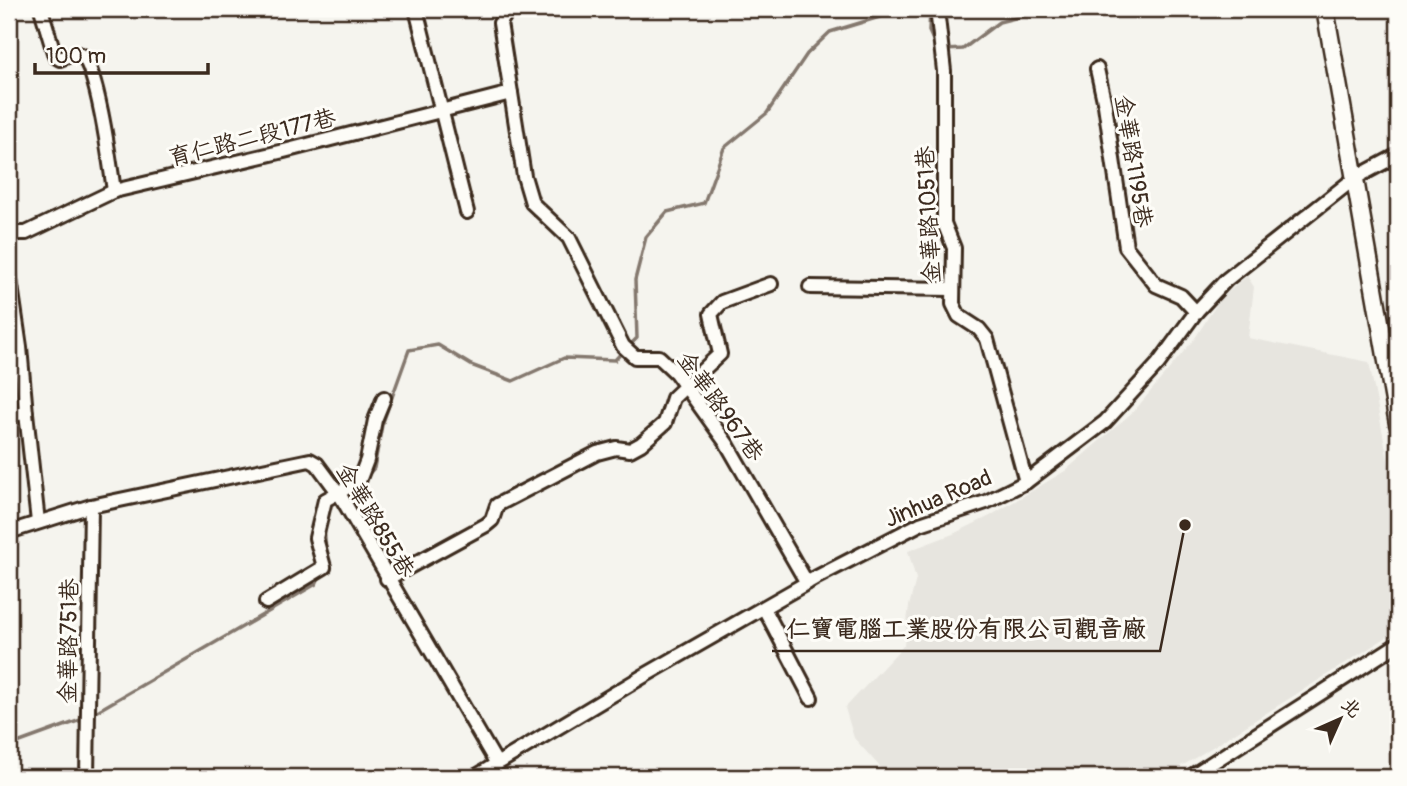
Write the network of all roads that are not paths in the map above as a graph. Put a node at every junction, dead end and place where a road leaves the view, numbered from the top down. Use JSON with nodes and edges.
{"nodes":[{"id":1,"x":41,"y":9,"type":"edge"},
{"id":2,"x":416,"y":9,"type":"edge"},
{"id":3,"x":509,"y":9,"type":"edge"},
{"id":4,"x":937,"y":9,"type":"edge"},
{"id":5,"x":1325,"y":9,"type":"edge"},
{"id":6,"x":1097,"y":69,"type":"dead end"},
{"id":7,"x":511,"y":93,"type":"junction"},
{"id":8,"x":442,"y":111,"type":"junction"},
{"id":9,"x":1398,"y":155,"type":"edge"},
{"id":10,"x":1355,"y":178,"type":"junction"},
{"id":11,"x":114,"y":191,"type":"junction"},
{"id":12,"x":467,"y":212,"type":"dead end"},
{"id":13,"x":9,"y":233,"type":"edge"},
{"id":14,"x":9,"y":272,"type":"edge"},
{"id":15,"x":771,"y":284,"type":"dead end"},
{"id":16,"x":810,"y":287,"type":"dead end"},
{"id":17,"x":953,"y":289,"type":"junction"},
{"id":18,"x":1196,"y":312,"type":"junction"},
{"id":19,"x":684,"y":387,"type":"junction"},
{"id":20,"x":384,"y":398,"type":"dead end"},
{"id":21,"x":26,"y":413,"type":"junction"},
{"id":22,"x":9,"y":415,"type":"edge"},
{"id":23,"x":1398,"y":424,"type":"edge"},
{"id":24,"x":1026,"y":482,"type":"junction"},
{"id":25,"x":340,"y":497,"type":"junction"},
{"id":26,"x":91,"y":506,"type":"junction"},
{"id":27,"x":38,"y":522,"type":"junction"},
{"id":28,"x":9,"y":532,"type":"edge"},
{"id":29,"x":387,"y":579,"type":"junction"},
{"id":30,"x":807,"y":583,"type":"junction"},
{"id":31,"x":266,"y":602,"type":"dead end"},
{"id":32,"x":764,"y":608,"type":"junction"},
{"id":33,"x":1398,"y":644,"type":"edge"},
{"id":34,"x":811,"y":698,"type":"dead end"},
{"id":35,"x":497,"y":764,"type":"junction"},
{"id":36,"x":87,"y":777,"type":"edge"},
{"id":37,"x":475,"y":777,"type":"edge"},
{"id":38,"x":1190,"y":777,"type":"edge"}],
"edges":[{"from":1,"to":11,"type":"street"},
{"from":2,"to":8,"type":"street"},
{"from":3,"to":7,"type":"street","name":"金華路967巷"},
{"from":4,"to":17,"type":"street","name":"金華路1051巷"},
{"from":5,"to":10,"type":"main road"},
{"from":6,"to":18,"type":"street","name":"金華路1195巷"},
{"from":7,"to":8,"type":"street","name":"育仁路二段177巷"},
{"from":7,"to":19,"type":"street","name":"金華路967巷"},
{"from":8,"to":11,"type":"street","name":"育仁路二段177巷"},
{"from":8,"to":12,"type":"street"},
{"from":9,"to":10,"type":"street","name":"Jinhua Road"},
{"from":10,"to":18,"type":"street","name":"Jinhua Road"},
{"from":10,"to":23,"type":"main road"},
{"from":11,"to":13,"type":"street","name":"育仁路二段177巷"},
{"from":14,"to":21,"type":"street"},
{"from":15,"to":19,"type":"street"},
{"from":16,"to":17,"type":"street"},
{"from":17,"to":24,"type":"street","name":"金華路1051巷"},
{"from":18,"to":24,"type":"street","name":"Jinhua Road"},
{"from":19,"to":29,"type":"street"},
{"from":19,"to":30,"type":"street","name":"金華路967巷"},
{"from":20,"to":25,"type":"street"},
{"from":21,"to":22,"type":"street"},
{"from":21,"to":27,"type":"street"},
{"from":24,"to":30,"type":"street","name":"Jinhua Road"},
{"from":25,"to":26,"type":"street","name":"金華路855巷"},
{"from":25,"to":29,"type":"street","name":"金華路855巷"},
{"from":25,"to":31,"type":"street"},
{"from":26,"to":27,"type":"street","name":"金華路855巷"},
{"from":26,"to":36,"type":"street","name":"金華路751巷"},
{"from":27,"to":28,"type":"street","name":"金華路855巷"},
{"from":29,"to":35,"type":"street","name":"金華路855巷"},
{"from":30,"to":32,"type":"street","name":"Jinhua Road"},
{"from":32,"to":34,"type":"street"},
{"from":32,"to":35,"type":"street","name":"Jinhua Road"},
{"from":33,"to":38,"type":"street"},
{"from":35,"to":37,"type":"street","name":"Jinhua Road"}]}
